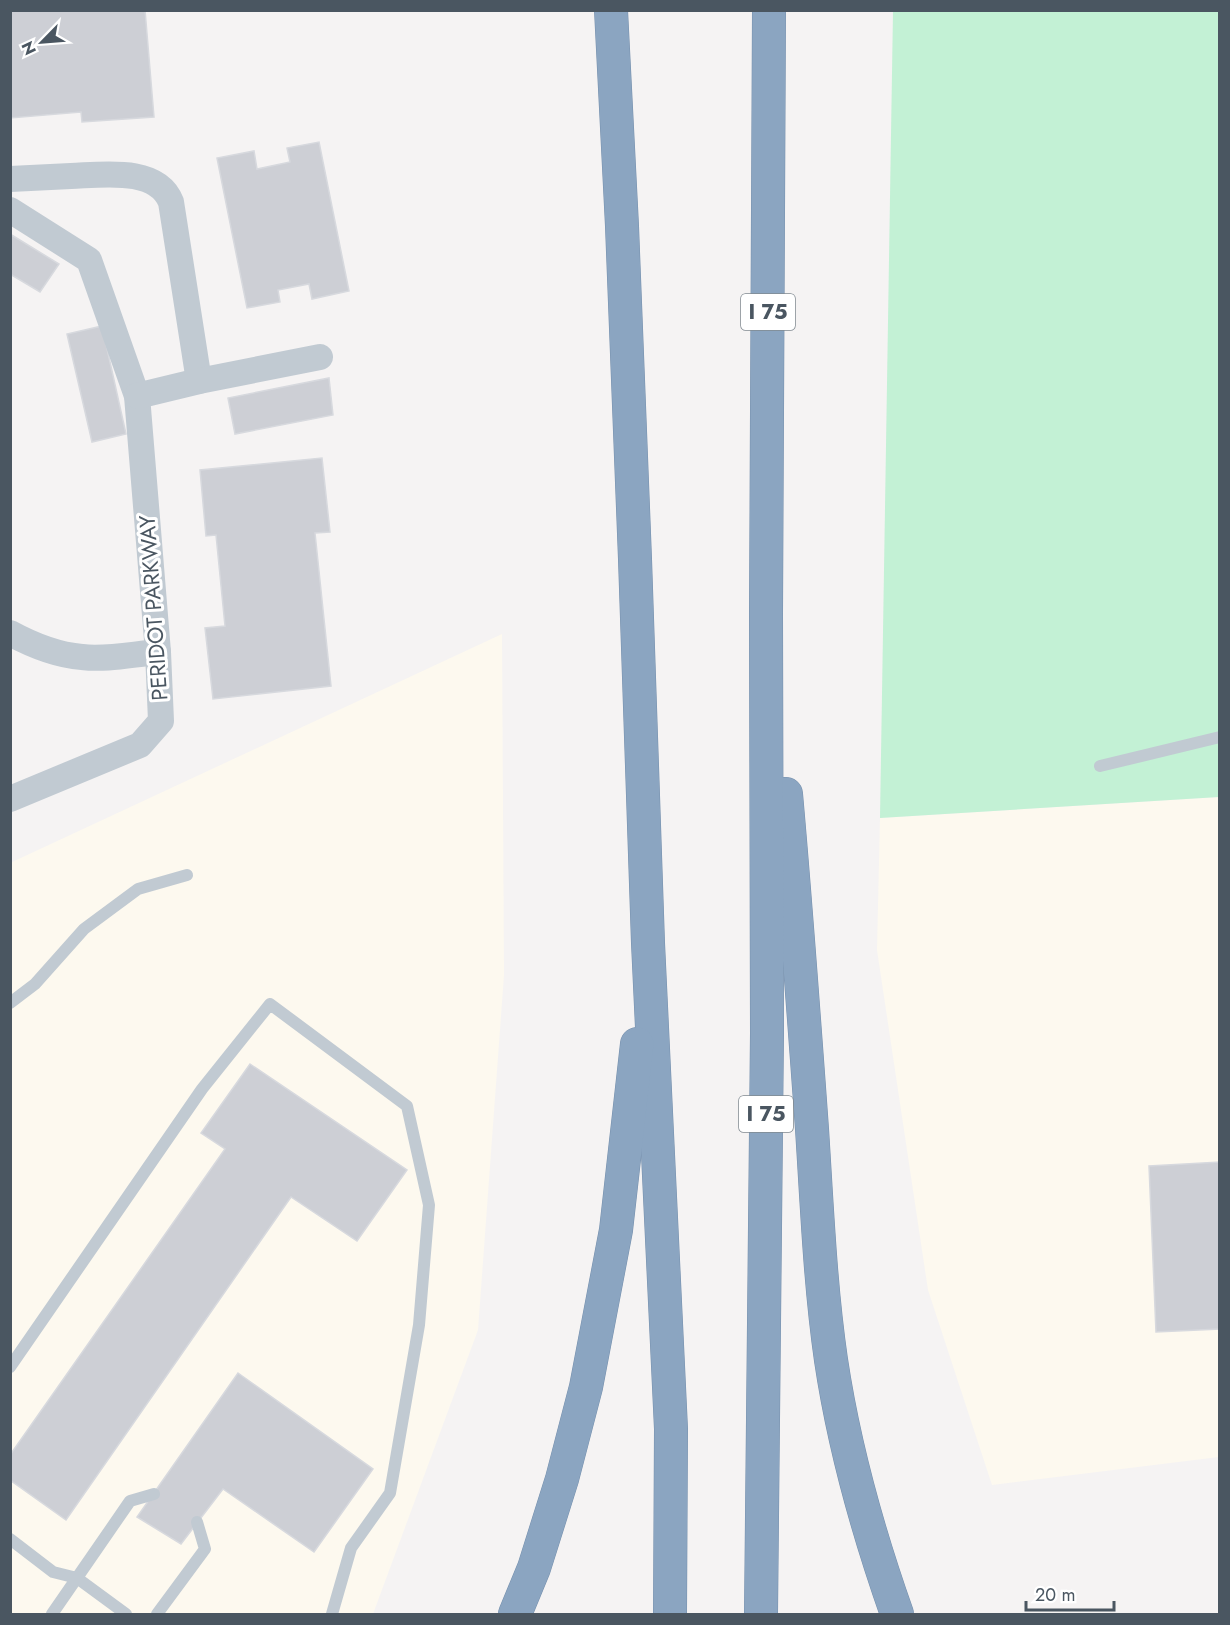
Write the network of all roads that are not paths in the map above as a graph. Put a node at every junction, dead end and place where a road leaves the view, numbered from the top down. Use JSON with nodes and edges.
{"nodes":[{"id":1,"x":611,"y":10,"type":"edge"},
{"id":2,"x":769,"y":10,"type":"edge"},
{"id":3,"x":10,"y":179,"type":"edge"},
{"id":4,"x":10,"y":210,"type":"edge"},
{"id":5,"x":320,"y":357,"type":"dead end"},
{"id":6,"x":199,"y":381,"type":"junction"},
{"id":7,"x":137,"y":396,"type":"junction"},
{"id":8,"x":766,"y":614,"type":"junction"},
{"id":9,"x":10,"y":633,"type":"edge"},
{"id":10,"x":158,"y":652,"type":"junction"},
{"id":11,"x":1220,"y":737,"type":"edge"},
{"id":12,"x":1100,"y":766,"type":"dead end"},
{"id":13,"x":10,"y":799,"type":"edge"},
{"id":14,"x":187,"y":874,"type":"dead end"},
{"id":15,"x":648,"y":944,"type":"junction"},
{"id":16,"x":10,"y":1003,"type":"edge"},
{"id":17,"x":10,"y":1367,"type":"edge"},
{"id":18,"x":154,"y":1494,"type":"dead end"},
{"id":19,"x":197,"y":1522,"type":"dead end"},
{"id":20,"x":10,"y":1539,"type":"edge"},
{"id":21,"x":77,"y":1578,"type":"junction"},
{"id":22,"x":52,"y":1614,"type":"edge"},
{"id":23,"x":126,"y":1614,"type":"edge"},
{"id":24,"x":157,"y":1614,"type":"edge"},
{"id":25,"x":332,"y":1614,"type":"edge"},
{"id":26,"x":515,"y":1614,"type":"edge"},
{"id":27,"x":670,"y":1614,"type":"edge"},
{"id":28,"x":761,"y":1614,"type":"edge"},
{"id":29,"x":897,"y":1614,"type":"edge"}],
"edges":[{"from":1,"to":15,"type":"highway"},
{"from":2,"to":8,"type":"highway","number":"I 75"},
{"from":3,"to":6,"type":"street"},
{"from":4,"to":7,"type":"street","name":"PERIDOT PARKWAY"},
{"from":5,"to":6,"type":"street"},
{"from":6,"to":7,"type":"street"},
{"from":7,"to":10,"type":"street","name":"PERIDOT PARKWAY"},
{"from":8,"to":28,"type":"highway","number":"I 75"},
{"from":8,"to":29,"type":"highway"},
{"from":9,"to":10,"type":"street"},
{"from":10,"to":13,"type":"street","name":"PERIDOT PARKWAY"},
{"from":11,"to":12,"type":"lane"},
{"from":14,"to":16,"type":"lane"},
{"from":15,"to":26,"type":"highway"},
{"from":15,"to":27,"type":"highway"},
{"from":17,"to":25,"type":"lane"},
{"from":18,"to":21,"type":"lane"},
{"from":19,"to":24,"type":"lane"},
{"from":20,"to":21,"type":"lane"},
{"from":21,"to":22,"type":"lane"},
{"from":21,"to":23,"type":"lane"}]}
